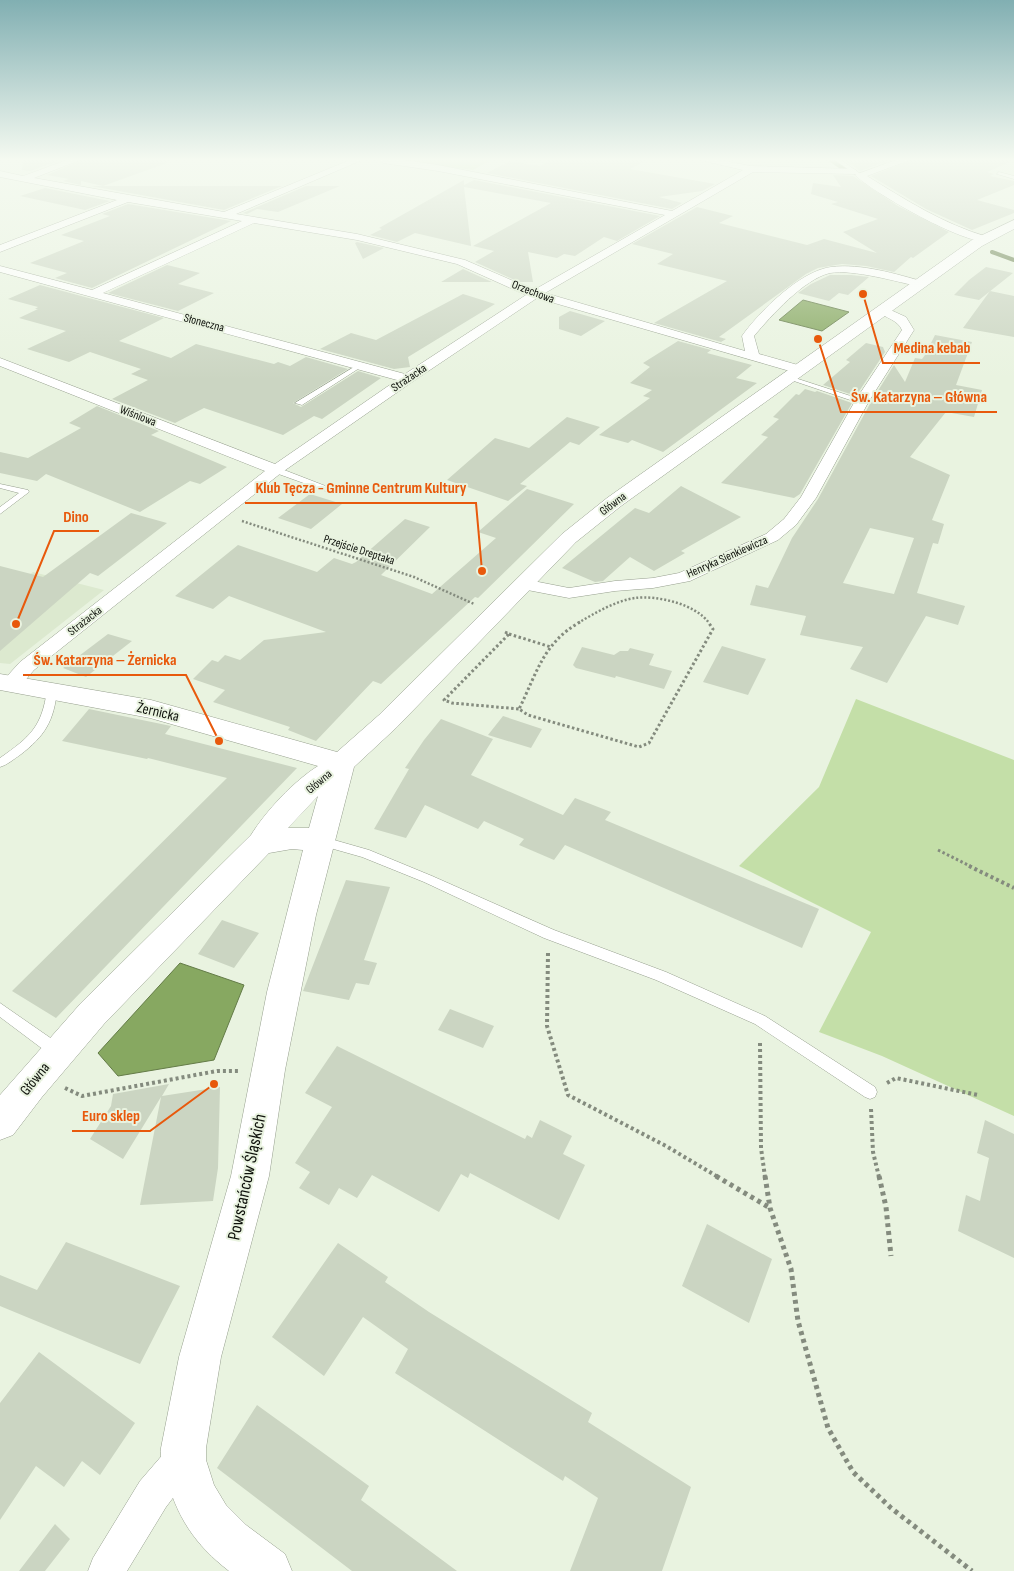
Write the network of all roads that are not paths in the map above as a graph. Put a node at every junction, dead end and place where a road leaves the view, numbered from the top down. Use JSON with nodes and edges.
{"nodes":[{"id":1,"x":40,"y":233,"type":"edge"},
{"id":2,"x":223,"y":233,"type":"edge"},
{"id":3,"x":336,"y":233,"type":"edge"},
{"id":4,"x":641,"y":233,"type":"edge"},
{"id":5,"x":961,"y":233,"type":"edge"},
{"id":6,"x":995,"y":233,"type":"edge"},
{"id":7,"x":984,"y":239,"type":"junction"},
{"id":8,"x":0,"y":249,"type":"edge"},
{"id":9,"x":0,"y":269,"type":"edge"},
{"id":10,"x":921,"y":284,"type":"junction"},
{"id":11,"x":95,"y":293,"type":"junction"},
{"id":12,"x":535,"y":294,"type":"junction"},
{"id":13,"x":884,"y":311,"type":"junction"},
{"id":14,"x":753,"y":357,"type":"junction"},
{"id":15,"x":0,"y":362,"type":"edge"},
{"id":16,"x":359,"y":366,"type":"junction"},
{"id":17,"x":795,"y":374,"type":"junction"},
{"id":18,"x":407,"y":379,"type":"junction"},
{"id":19,"x":862,"y":401,"type":"junction"},
{"id":20,"x":298,"y":404,"type":"dead end"},
{"id":21,"x":276,"y":470,"type":"junction"},
{"id":22,"x":0,"y":486,"type":"edge"},
{"id":23,"x":337,"y":492,"type":"dead end"},
{"id":24,"x":0,"y":511,"type":"edge"},
{"id":25,"x":523,"y":584,"type":"junction"},
{"id":26,"x":5,"y":683,"type":"edge"},
{"id":27,"x":52,"y":690,"type":"junction"},
{"id":28,"x":0,"y":763,"type":"edge"},
{"id":29,"x":342,"y":763,"type":"junction"},
{"id":30,"x":329,"y":807,"type":"junction"},
{"id":31,"x":318,"y":840,"type":"junction"},
{"id":32,"x":261,"y":843,"type":"junction"},
{"id":33,"x":0,"y":1009,"type":"edge"},
{"id":34,"x":57,"y":1051,"type":"junction"},
{"id":35,"x":870,"y":1092,"type":"road end"},
{"id":36,"x":0,"y":1123,"type":"edge"},
{"id":37,"x":183,"y":1457,"type":"junction"},
{"id":38,"x":106,"y":1571,"type":"edge"},
{"id":39,"x":268,"y":1571,"type":"edge"}],
"edges":[{"from":1,"to":8,"type":"street"},
{"from":2,"to":11,"type":"street"},
{"from":3,"to":12,"type":"street","name":"Orzechowa"},
{"from":4,"to":12,"type":"street","name":"Strażacka"},
{"from":5,"to":7,"type":"street"},
{"from":6,"to":7,"type":"street","name":"Główna"},
{"from":7,"to":10,"type":"street","name":"Główna"},
{"from":9,"to":11,"type":"street","name":"Słoneczna"},
{"from":10,"to":13,"type":"street","name":"Główna"},
{"from":10,"to":14,"type":"street"},
{"from":11,"to":16,"type":"street","name":"Słoneczna"},
{"from":12,"to":14,"type":"street","name":"Orzechowa"},
{"from":12,"to":18,"type":"street","name":"Strażacka"},
{"from":13,"to":17,"type":"street","name":"Główna"},
{"from":13,"to":19,"type":"street","name":"Henryka Sienkiewicza"},
{"from":14,"to":17,"type":"street","name":"Orzechowa"},
{"from":15,"to":21,"type":"street","name":"Wiśniowa"},
{"from":16,"to":18,"type":"street","name":"Słoneczna"},
{"from":16,"to":20,"type":"lane"},
{"from":17,"to":19,"type":"lane"},
{"from":17,"to":25,"type":"street","name":"Główna"},
{"from":18,"to":21,"type":"street","name":"Strażacka"},
{"from":19,"to":25,"type":"street","name":"Henryka Sienkiewicza"},
{"from":21,"to":23,"type":"lane"},
{"from":21,"to":26,"type":"street","name":"Strażacka"},
{"from":22,"to":24,"type":"lane"},
{"from":25,"to":29,"type":"street","name":"Główna"},
{"from":26,"to":27,"type":"street","name":"Żernicka"},
{"from":27,"to":28,"type":"lane"},
{"from":27,"to":29,"type":"street","name":"Żernicka"},
{"from":29,"to":30,"type":"street","name":"Powstańców Śląskich"},
{"from":29,"to":32,"type":"street","name":"Główna"},
{"from":30,"to":31,"type":"street","name":"Powstańców Śląskich"},
{"from":30,"to":32,"type":"street","name":"Główna"},
{"from":31,"to":32,"type":"street"},
{"from":31,"to":35,"type":"lane"},
{"from":31,"to":37,"type":"street","name":"Powstańców Śląskich"},
{"from":32,"to":34,"type":"street","name":"Główna"},
{"from":33,"to":34,"type":"lane"},
{"from":34,"to":36,"type":"street","name":"Główna"},
{"from":37,"to":38,"type":"street"},
{"from":37,"to":39,"type":"street"}]}
